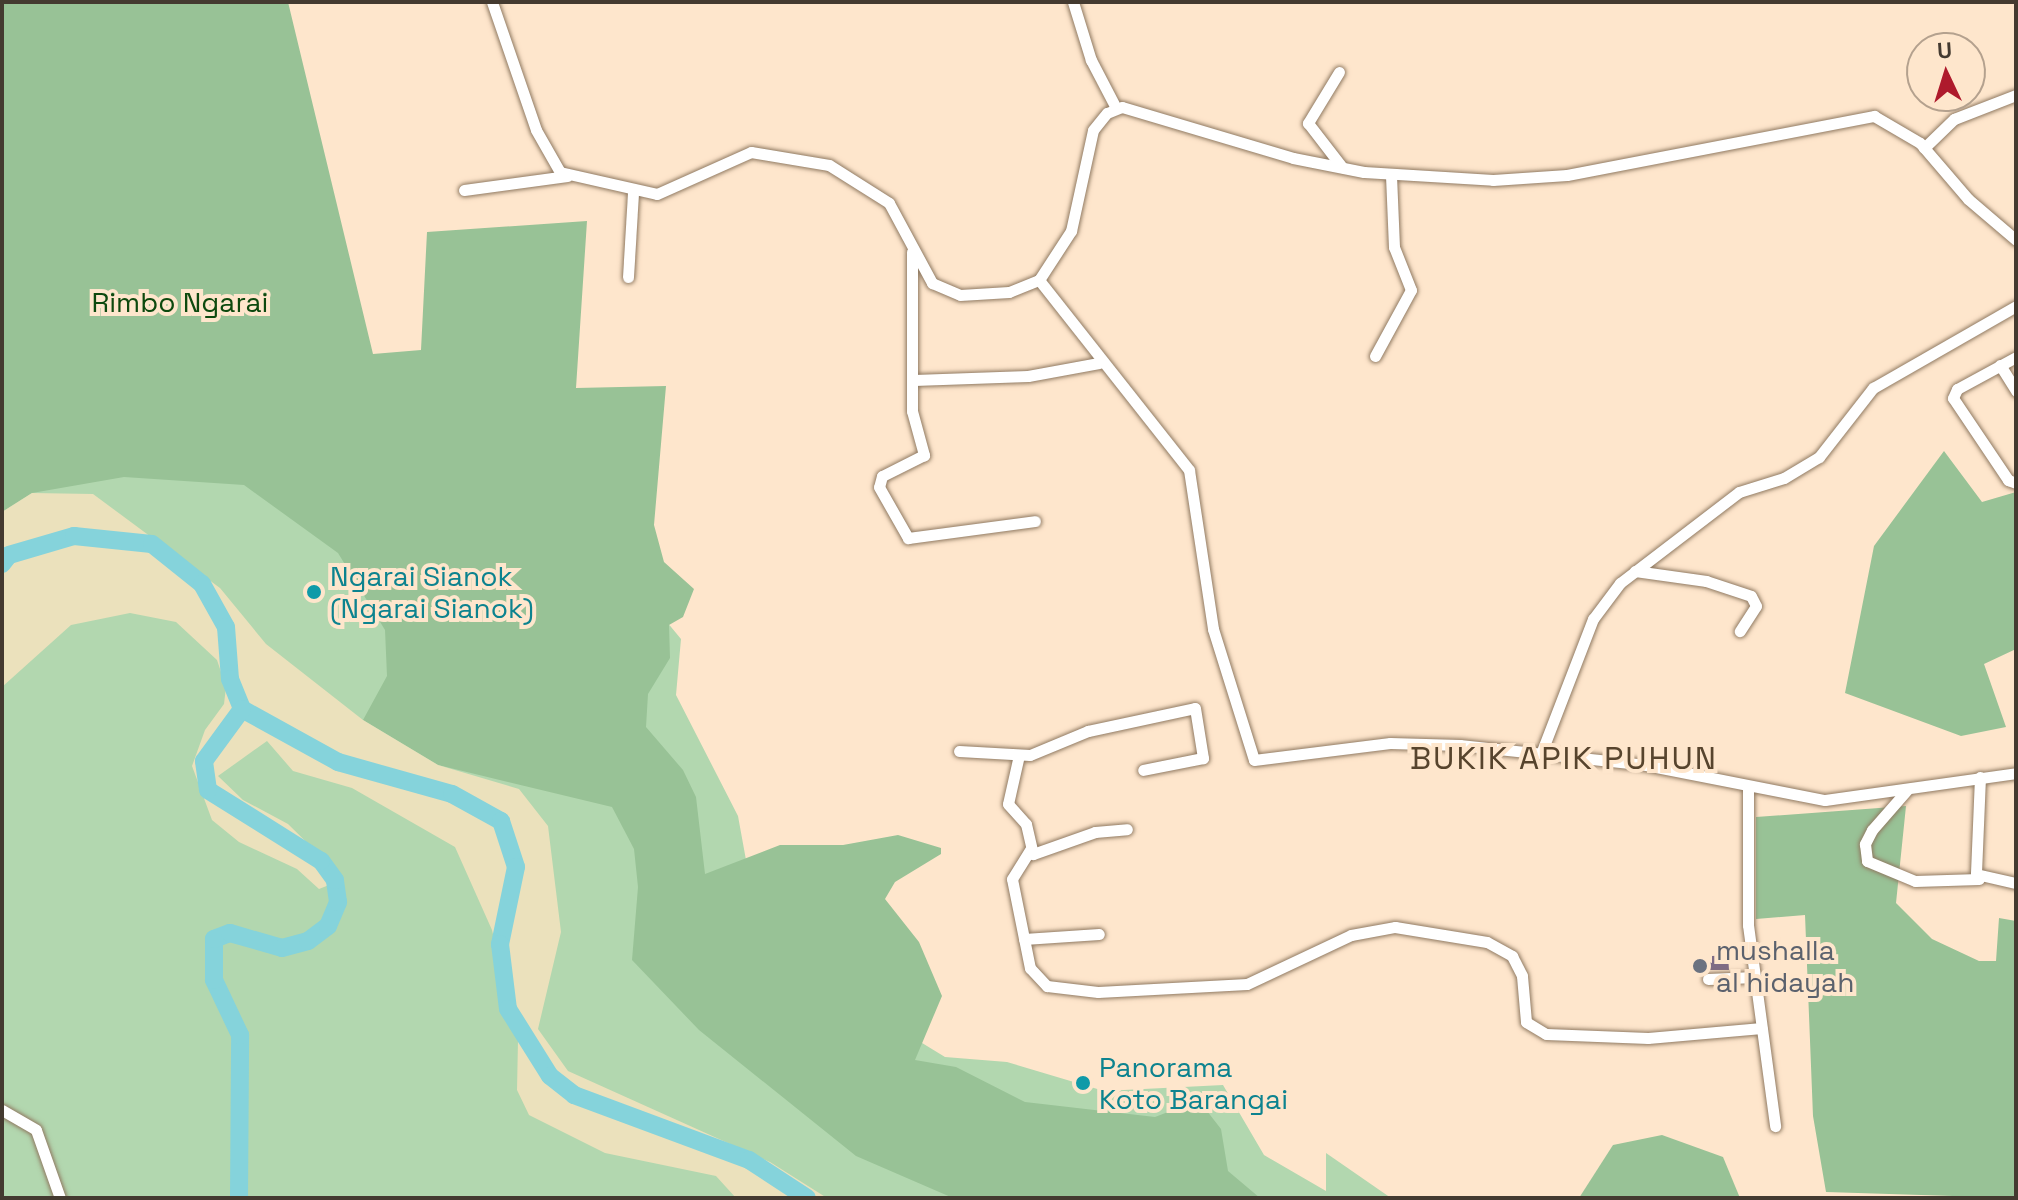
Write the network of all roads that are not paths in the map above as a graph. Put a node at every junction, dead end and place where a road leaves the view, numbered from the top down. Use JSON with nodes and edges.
{"nodes":[{"id":1,"x":492,"y":2,"type":"edge"},
{"id":2,"x":1073,"y":2,"type":"edge"},
{"id":3,"x":1339,"y":72,"type":"dead end"},
{"id":4,"x":2016,"y":95,"type":"edge"},
{"id":5,"x":1116,"y":108,"type":"junction"},
{"id":6,"x":1924,"y":148,"type":"junction"},
{"id":7,"x":1342,"y":167,"type":"junction"},
{"id":8,"x":1391,"y":174,"type":"junction"},
{"id":9,"x":568,"y":175,"type":"junction"},
{"id":10,"x":464,"y":190,"type":"dead end"},
{"id":11,"x":633,"y":192,"type":"junction"},
{"id":12,"x":912,"y":239,"type":"junction"},
{"id":13,"x":2016,"y":240,"type":"edge"},
{"id":14,"x":628,"y":277,"type":"dead end"},
{"id":15,"x":1039,"y":280,"type":"junction"},
{"id":16,"x":2016,"y":306,"type":"edge"},
{"id":17,"x":1375,"y":356,"type":"dead end"},
{"id":18,"x":2016,"y":357,"type":"edge"},
{"id":19,"x":1099,"y":363,"type":"junction"},
{"id":20,"x":2000,"y":365,"type":"junction"},
{"id":21,"x":914,"y":380,"type":"junction"},
{"id":22,"x":2016,"y":391,"type":"edge"},
{"id":23,"x":2016,"y":483,"type":"edge"},
{"id":24,"x":1035,"y":521,"type":"dead end"},
{"id":25,"x":1635,"y":571,"type":"junction"},
{"id":26,"x":1740,"y":631,"type":"dead end"},
{"id":27,"x":959,"y":751,"type":"dead end"},
{"id":28,"x":1542,"y":751,"type":"junction"},
{"id":29,"x":1019,"y":755,"type":"junction"},
{"id":30,"x":1143,"y":770,"type":"dead end"},
{"id":31,"x":2016,"y":773,"type":"edge"},
{"id":32,"x":1980,"y":777,"type":"junction"},
{"id":33,"x":1748,"y":788,"type":"junction"},
{"id":34,"x":1907,"y":790,"type":"junction"},
{"id":35,"x":1127,"y":829,"type":"dead end"},
{"id":36,"x":1030,"y":850,"type":"junction"},
{"id":37,"x":1979,"y":879,"type":"junction"},
{"id":38,"x":2016,"y":883,"type":"edge"},
{"id":39,"x":1099,"y":934,"type":"dead end"},
{"id":40,"x":1024,"y":939,"type":"junction"},
{"id":41,"x":1754,"y":977,"type":"junction"},
{"id":42,"x":1708,"y":979,"type":"dead end"},
{"id":43,"x":1762,"y":1028,"type":"junction"},
{"id":44,"x":2,"y":1110,"type":"edge"},
{"id":45,"x":1775,"y":1126,"type":"dead end"},
{"id":46,"x":60,"y":1198,"type":"edge"}],
"edges":[{"from":1,"to":9,"type":"street"},
{"from":2,"to":5,"type":"street"},
{"from":3,"to":7,"type":"street"},
{"from":4,"to":6,"type":"street"},
{"from":5,"to":7,"type":"street"},
{"from":5,"to":15,"type":"street"},
{"from":6,"to":8,"type":"street"},
{"from":6,"to":13,"type":"street"},
{"from":7,"to":8,"type":"street"},
{"from":8,"to":17,"type":"street"},
{"from":9,"to":10,"type":"street"},
{"from":9,"to":11,"type":"street"},
{"from":11,"to":12,"type":"street"},
{"from":11,"to":14,"type":"street"},
{"from":12,"to":15,"type":"street"},
{"from":12,"to":21,"type":"street"},
{"from":15,"to":19,"type":"street"},
{"from":16,"to":25,"type":"street"},
{"from":18,"to":20,"type":"street"},
{"from":19,"to":21,"type":"street"},
{"from":19,"to":28,"type":"street"},
{"from":20,"to":22,"type":"street"},
{"from":20,"to":23,"type":"street"},
{"from":21,"to":24,"type":"street"},
{"from":25,"to":26,"type":"street"},
{"from":25,"to":28,"type":"street"},
{"from":27,"to":29,"type":"street"},
{"from":28,"to":33,"type":"street"},
{"from":29,"to":30,"type":"street"},
{"from":29,"to":36,"type":"street"},
{"from":31,"to":32,"type":"street"},
{"from":32,"to":34,"type":"street"},
{"from":32,"to":37,"type":"street"},
{"from":33,"to":34,"type":"street"},
{"from":33,"to":41,"type":"street"},
{"from":34,"to":37,"type":"street"},
{"from":35,"to":36,"type":"street"},
{"from":36,"to":40,"type":"street"},
{"from":37,"to":38,"type":"street"},
{"from":39,"to":40,"type":"street"},
{"from":40,"to":43,"type":"street"},
{"from":41,"to":42,"type":"street"},
{"from":41,"to":43,"type":"street"},
{"from":43,"to":45,"type":"street"},
{"from":44,"to":46,"type":"street"}]}
